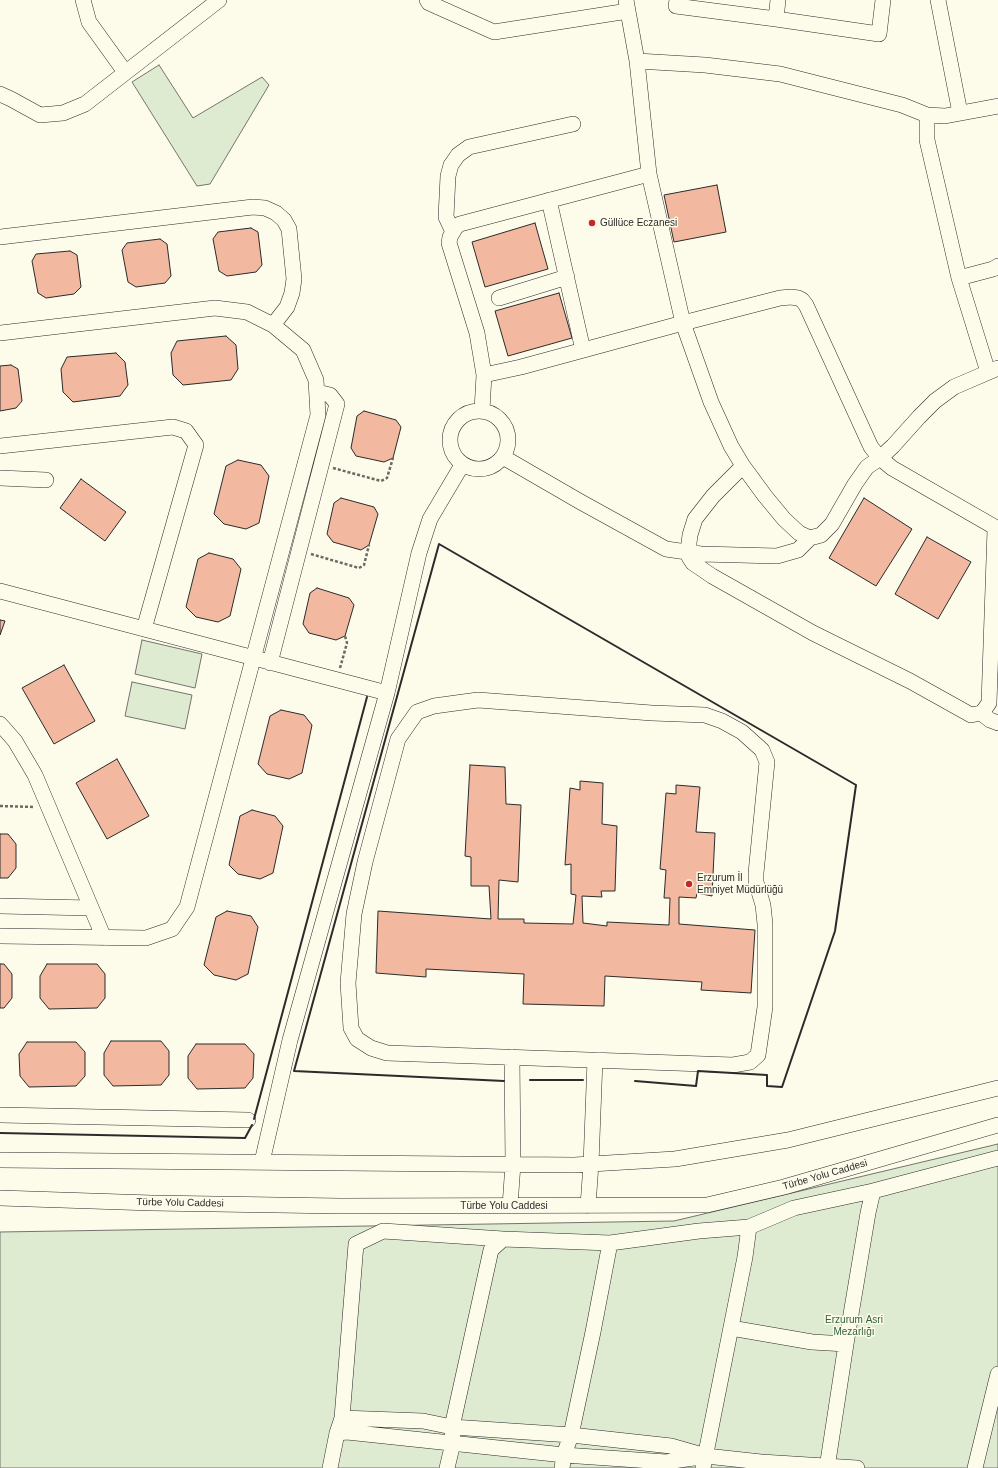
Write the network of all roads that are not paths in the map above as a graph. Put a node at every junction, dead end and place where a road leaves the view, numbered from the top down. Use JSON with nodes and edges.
{"nodes":[{"id":1,"x":83,"y":0,"type":"edge"},
{"id":2,"x":219,"y":0,"type":"edge"},
{"id":3,"x":677,"y":0,"type":"edge"},
{"id":4,"x":778,"y":0,"type":"edge"},
{"id":5,"x":883,"y":0,"type":"edge"},
{"id":6,"x":938,"y":0,"type":"edge"},
{"id":7,"x":424,"y":1,"type":"edge"},
{"id":8,"x":627,"y":5,"type":"edge"},
{"id":9,"x":776,"y":19,"type":"junction"},
{"id":10,"x":638,"y":61,"type":"junction"},
{"id":11,"x":125,"y":72,"type":"junction"},
{"id":12,"x":0,"y":94,"type":"edge"},
{"id":13,"x":998,"y":106,"type":"edge"},
{"id":14,"x":960,"y":113,"type":"junction"},
{"id":15,"x":927,"y":115,"type":"junction"},
{"id":16,"x":573,"y":124,"type":"dead end"},
{"id":17,"x":649,"y":174,"type":"junction"},
{"id":18,"x":549,"y":200,"type":"junction"},
{"id":19,"x":453,"y":232,"type":"junction"},
{"id":20,"x":0,"y":237,"type":"edge"},
{"id":21,"x":996,"y":272,"type":"edge"},
{"id":22,"x":567,"y":277,"type":"junction"},
{"id":23,"x":959,"y":278,"type":"junction"},
{"id":24,"x":499,"y":298,"type":"dead end"},
{"id":25,"x":683,"y":323,"type":"junction"},
{"id":26,"x":274,"y":325,"type":"junction"},
{"id":27,"x":0,"y":333,"type":"edge"},
{"id":28,"x":583,"y":350,"type":"junction"},
{"id":29,"x":993,"y":370,"type":"edge"},
{"id":30,"x":484,"y":375,"type":"junction"},
{"id":31,"x":317,"y":392,"type":"junction"},
{"id":32,"x":482,"y":410,"type":"junction"},
{"id":33,"x":0,"y":446,"type":"edge"},
{"id":34,"x":503,"y":457,"type":"junction"},
{"id":35,"x":880,"y":458,"type":"junction"},
{"id":36,"x":462,"y":464,"type":"junction"},
{"id":37,"x":743,"y":466,"type":"junction"},
{"id":38,"x":0,"y":478,"type":"edge"},
{"id":39,"x":46,"y":480,"type":"dead end"},
{"id":40,"x":996,"y":529,"type":"edge"},
{"id":41,"x":810,"y":538,"type":"junction"},
{"id":42,"x":689,"y":552,"type":"junction"},
{"id":43,"x":0,"y":591,"type":"edge"},
{"id":44,"x":144,"y":629,"type":"junction"},
{"id":45,"x":253,"y":658,"type":"junction"},
{"id":46,"x":270,"y":663,"type":"junction"},
{"id":47,"x":387,"y":693,"type":"junction"},
{"id":48,"x":981,"y":713,"type":"junction"},
{"id":49,"x":998,"y":723,"type":"edge"},
{"id":50,"x":0,"y":724,"type":"edge"},
{"id":51,"x":0,"y":906,"type":"edge"},
{"id":52,"x":91,"y":908,"type":"junction"},
{"id":53,"x":0,"y":936,"type":"edge"},
{"id":54,"x":104,"y":938,"type":"junction"},
{"id":55,"x":512,"y":1057,"type":"junction"},
{"id":56,"x":595,"y":1060,"type":"junction"},
{"id":57,"x":998,"y":1084,"type":"edge"},
{"id":58,"x":0,"y":1115,"type":"edge"},
{"id":59,"x":248,"y":1120,"type":"dead end"},
{"id":60,"x":998,"y":1125,"type":"edge"},
{"id":61,"x":998,"y":1158,"type":"edge"},
{"id":62,"x":0,"y":1160,"type":"edge"},
{"id":63,"x":262,"y":1162,"type":"junction"},
{"id":64,"x":513,"y":1164,"type":"junction"},
{"id":65,"x":591,"y":1164,"type":"junction"},
{"id":66,"x":873,"y":1191,"type":"junction"},
{"id":67,"x":0,"y":1198,"type":"edge"},
{"id":68,"x":510,"y":1206,"type":"junction"},
{"id":69,"x":588,"y":1206,"type":"junction"},
{"id":70,"x":749,"y":1227,"type":"junction"},
{"id":71,"x":503,"y":1239,"type":"junction"},
{"id":72,"x":610,"y":1243,"type":"junction"},
{"id":73,"x":731,"y":1328,"type":"junction"},
{"id":74,"x":846,"y":1344,"type":"junction"},
{"id":75,"x":998,"y":1374,"type":"edge"},
{"id":76,"x":342,"y":1418,"type":"junction"},
{"id":77,"x":452,"y":1427,"type":"junction"},
{"id":78,"x":337,"y":1434,"type":"junction"},
{"id":79,"x":571,"y":1435,"type":"junction"},
{"id":80,"x":453,"y":1443,"type":"junction"},
{"id":81,"x":563,"y":1461,"type":"edge"},
{"id":82,"x":704,"y":1462,"type":"edge"},
{"id":83,"x":827,"y":1467,"type":"edge"},
{"id":84,"x":330,"y":1468,"type":"edge"},
{"id":85,"x":447,"y":1468,"type":"edge"},
{"id":86,"x":857,"y":1468,"type":"edge"},
{"id":87,"x":976,"y":1468,"type":"edge"}],
"edges":[{"from":1,"to":11,"type":"street"},
{"from":2,"to":11,"type":"street"},
{"from":3,"to":9,"type":"street"},
{"from":4,"to":9,"type":"street"},
{"from":5,"to":9,"type":"street"},
{"from":6,"to":14,"type":"street"},
{"from":7,"to":8,"type":"street"},
{"from":8,"to":10,"type":"street"},
{"from":10,"to":15,"type":"street"},
{"from":10,"to":17,"type":"street"},
{"from":11,"to":12,"type":"street"},
{"from":13,"to":14,"type":"street"},
{"from":14,"to":15,"type":"street"},
{"from":15,"to":23,"type":"street"},
{"from":16,"to":19,"type":"street"},
{"from":17,"to":18,"type":"street"},
{"from":17,"to":25,"type":"street"},
{"from":18,"to":19,"type":"street"},
{"from":18,"to":22,"type":"street"},
{"from":19,"to":30,"type":"street"},
{"from":20,"to":26,"type":"street"},
{"from":21,"to":23,"type":"street"},
{"from":22,"to":24,"type":"street"},
{"from":22,"to":28,"type":"street"},
{"from":23,"to":29,"type":"street"},
{"from":25,"to":28,"type":"street"},
{"from":25,"to":35,"type":"street"},
{"from":25,"to":37,"type":"street"},
{"from":26,"to":27,"type":"street"},
{"from":26,"to":31,"type":"street"},
{"from":28,"to":30,"type":"street"},
{"from":29,"to":35,"type":"street"},
{"from":30,"to":32,"type":"street"},
{"from":31,"to":45,"type":"street"},
{"from":31,"to":46,"type":"street"},
{"from":32,"to":34,"type":"street"},
{"from":32,"to":36,"type":"street"},
{"from":33,"to":44,"type":"street"},
{"from":34,"to":36,"type":"street"},
{"from":34,"to":42,"type":"street"},
{"from":35,"to":40,"type":"street"},
{"from":35,"to":41,"type":"street"},
{"from":36,"to":47,"type":"street"},
{"from":37,"to":41,"type":"street"},
{"from":37,"to":42,"type":"street"},
{"from":38,"to":39,"type":"street"},
{"from":40,"to":48,"type":"street"},
{"from":41,"to":42,"type":"street"},
{"from":42,"to":48,"type":"street"},
{"from":43,"to":44,"type":"street"},
{"from":44,"to":45,"type":"street"},
{"from":45,"to":46,"type":"street"},
{"from":45,"to":54,"type":"street"},
{"from":46,"to":47,"type":"street"},
{"from":47,"to":63,"type":"street"},
{"from":48,"to":49,"type":"street"},
{"from":50,"to":52,"type":"street"},
{"from":51,"to":52,"type":"street"},
{"from":52,"to":54,"type":"street"},
{"from":53,"to":54,"type":"street"},
{"from":55,"to":56,"type":"street"},
{"from":55,"to":56,"type":"street"},
{"from":55,"to":64,"type":"street"},
{"from":56,"to":65,"type":"street"},
{"from":57,"to":65,"type":"street"},
{"from":58,"to":59,"type":"street"},
{"from":60,"to":69,"type":"street","name":"Türbe Yolu Caddesi"},
{"from":61,"to":66,"type":"street"},
{"from":62,"to":63,"type":"street"},
{"from":63,"to":64,"type":"street"},
{"from":64,"to":65,"type":"street"},
{"from":64,"to":68,"type":"street"},
{"from":65,"to":69,"type":"street"},
{"from":66,"to":70,"type":"street"},
{"from":66,"to":74,"type":"street"},
{"from":67,"to":68,"type":"street","name":"Türbe Yolu Caddesi"},
{"from":68,"to":69,"type":"street","name":"Türbe Yolu Caddesi"},
{"from":70,"to":72,"type":"street"},
{"from":70,"to":73,"type":"street"},
{"from":71,"to":72,"type":"street"},
{"from":71,"to":76,"type":"street"},
{"from":71,"to":77,"type":"street"},
{"from":72,"to":79,"type":"street"},
{"from":73,"to":74,"type":"street"},
{"from":73,"to":82,"type":"street"},
{"from":74,"to":83,"type":"street"},
{"from":75,"to":87,"type":"street"},
{"from":76,"to":77,"type":"street"},
{"from":76,"to":78,"type":"street"},
{"from":77,"to":79,"type":"street"},
{"from":77,"to":80,"type":"street"},
{"from":78,"to":80,"type":"street"},
{"from":78,"to":84,"type":"street"},
{"from":79,"to":81,"type":"street"},
{"from":79,"to":82,"type":"street"},
{"from":80,"to":81,"type":"street"},
{"from":80,"to":85,"type":"street"},
{"from":81,"to":82,"type":"street"},
{"from":82,"to":83,"type":"street"},
{"from":83,"to":86,"type":"street"}]}
